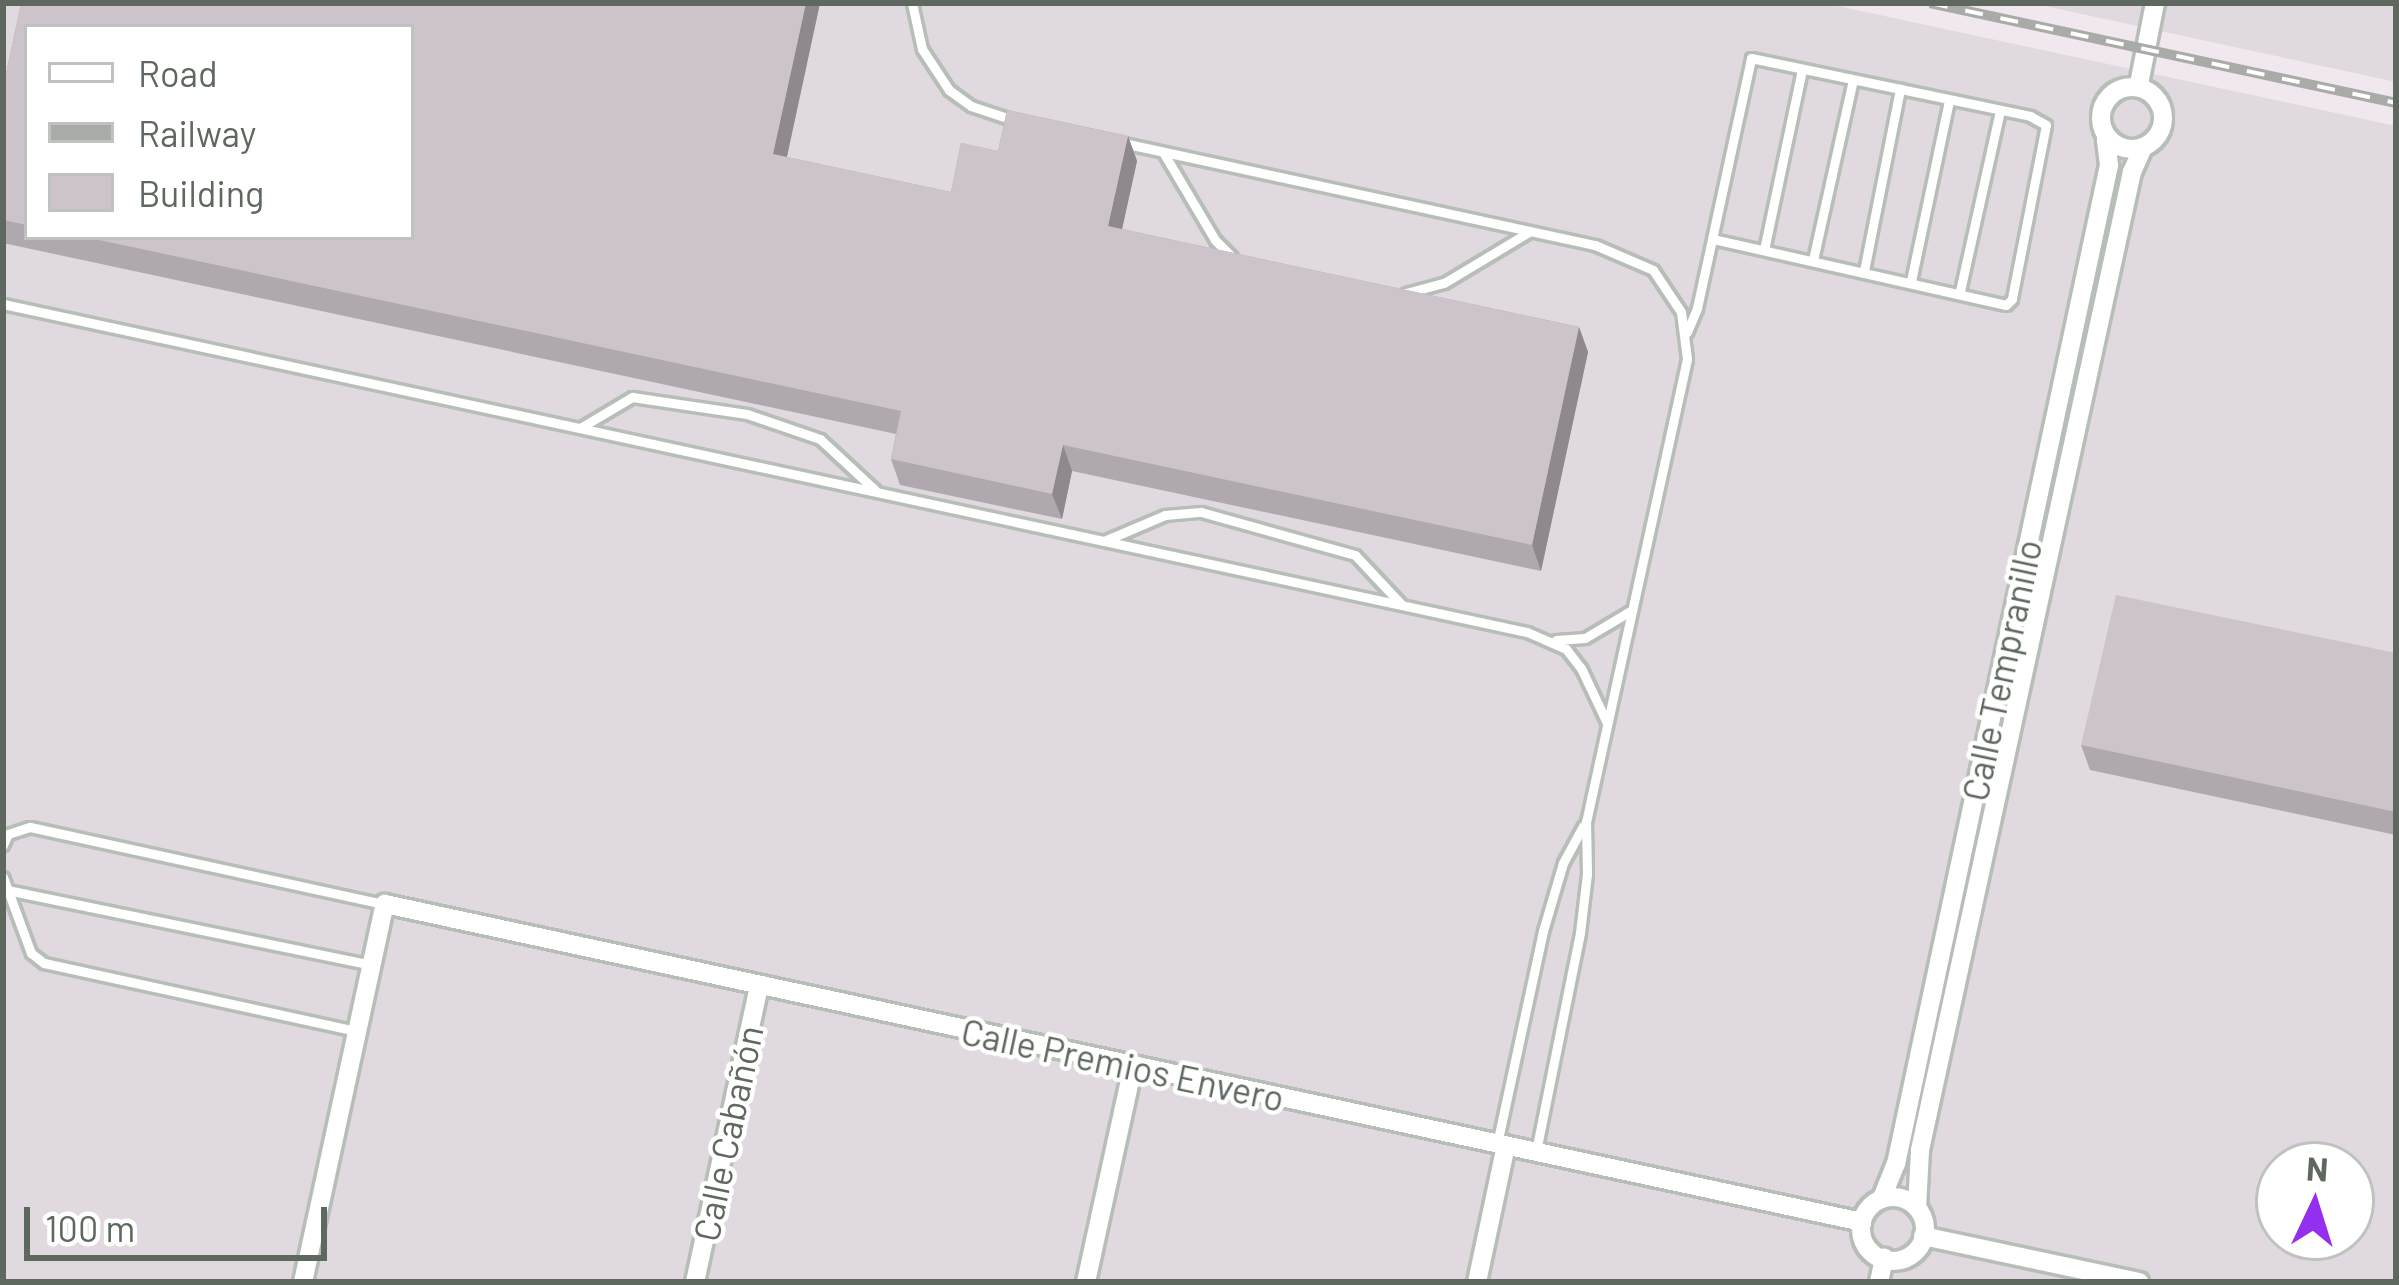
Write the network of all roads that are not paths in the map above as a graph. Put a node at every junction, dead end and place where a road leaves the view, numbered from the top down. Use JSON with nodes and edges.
{"nodes":[{"id":1,"x":912,"y":3,"type":"edge"},
{"id":2,"x":2155,"y":3,"type":"edge"},
{"id":3,"x":1802,"y":69,"type":"junction"},
{"id":4,"x":1853,"y":80,"type":"junction"},
{"id":5,"x":2139,"y":84,"type":"junction"},
{"id":6,"x":1900,"y":89,"type":"junction"},
{"id":7,"x":1949,"y":100,"type":"junction"},
{"id":8,"x":2000,"y":110,"type":"junction"},
{"id":9,"x":1034,"y":124,"type":"edge"},
{"id":10,"x":1099,"y":138,"type":"edge"},
{"id":11,"x":2107,"y":139,"type":"junction"},
{"id":12,"x":2142,"y":150,"type":"junction"},
{"id":13,"x":1163,"y":152,"type":"junction"},
{"id":14,"x":1532,"y":231,"type":"junction"},
{"id":15,"x":1712,"y":238,"type":"junction"},
{"id":16,"x":1764,"y":250,"type":"junction"},
{"id":17,"x":1813,"y":260,"type":"junction"},
{"id":18,"x":1251,"y":265,"type":"edge"},
{"id":19,"x":1864,"y":271,"type":"junction"},
{"id":20,"x":1911,"y":281,"type":"junction"},
{"id":21,"x":1960,"y":291,"type":"junction"},
{"id":22,"x":1398,"y":294,"type":"edge"},
{"id":23,"x":3,"y":304,"type":"edge"},
{"id":24,"x":1687,"y":332,"type":"junction"},
{"id":25,"x":580,"y":428,"type":"junction"},
{"id":26,"x":876,"y":492,"type":"junction"},
{"id":27,"x":1104,"y":541,"type":"junction"},
{"id":28,"x":1402,"y":605,"type":"junction"},
{"id":29,"x":1632,"y":610,"type":"junction"},
{"id":30,"x":1551,"y":640,"type":"junction"},
{"id":31,"x":1608,"y":724,"type":"junction"},
{"id":32,"x":1586,"y":821,"type":"junction"},
{"id":33,"x":3,"y":845,"type":"edge"},
{"id":34,"x":3,"y":877,"type":"edge"},
{"id":35,"x":7,"y":890,"type":"junction"},
{"id":36,"x":385,"y":904,"type":"junction"},
{"id":37,"x":371,"y":965,"type":"junction"},
{"id":38,"x":759,"y":985,"type":"junction"},
{"id":39,"x":357,"y":1031,"type":"junction"},
{"id":40,"x":1133,"y":1066,"type":"junction"},
{"id":41,"x":1502,"y":1145,"type":"junction"},
{"id":42,"x":1536,"y":1152,"type":"junction"},
{"id":43,"x":1882,"y":1198,"type":"junction"},
{"id":44,"x":1917,"y":1208,"type":"junction"},
{"id":45,"x":1862,"y":1222,"type":"junction"},
{"id":46,"x":1923,"y":1236,"type":"junction"},
{"id":47,"x":1884,"y":1258,"type":"junction"},
{"id":48,"x":303,"y":1282,"type":"edge"},
{"id":49,"x":695,"y":1282,"type":"edge"},
{"id":50,"x":1086,"y":1282,"type":"edge"},
{"id":51,"x":1477,"y":1282,"type":"edge"},
{"id":52,"x":1879,"y":1282,"type":"edge"},
{"id":53,"x":2139,"y":1282,"type":"edge"}],
"edges":[{"from":1,"to":9,"type":"lane"},
{"from":2,"to":5,"type":"street"},
{"from":3,"to":4,"type":"lane"},
{"from":3,"to":15,"type":"lane"},
{"from":3,"to":16,"type":"lane"},
{"from":4,"to":6,"type":"lane"},
{"from":4,"to":17,"type":"lane"},
{"from":5,"to":11,"type":"street"},
{"from":5,"to":12,"type":"street"},
{"from":6,"to":7,"type":"lane"},
{"from":6,"to":19,"type":"lane"},
{"from":7,"to":8,"type":"lane"},
{"from":7,"to":20,"type":"lane"},
{"from":8,"to":21,"type":"lane"},
{"from":8,"to":21,"type":"lane"},
{"from":10,"to":13,"type":"lane"},
{"from":11,"to":12,"type":"street"},
{"from":11,"to":43,"type":"street","name":"Calle Tempranillo"},
{"from":12,"to":44,"type":"street","name":"Calle Tempranillo"},
{"from":13,"to":14,"type":"lane"},
{"from":13,"to":18,"type":"lane"},
{"from":14,"to":22,"type":"lane"},
{"from":14,"to":24,"type":"lane"},
{"from":15,"to":16,"type":"lane"},
{"from":15,"to":24,"type":"lane"},
{"from":16,"to":17,"type":"lane"},
{"from":17,"to":19,"type":"lane"},
{"from":19,"to":20,"type":"lane"},
{"from":20,"to":21,"type":"lane"},
{"from":23,"to":25,"type":"lane"},
{"from":24,"to":29,"type":"lane"},
{"from":25,"to":26,"type":"lane"},
{"from":25,"to":26,"type":"lane"},
{"from":26,"to":27,"type":"lane"},
{"from":27,"to":28,"type":"lane"},
{"from":27,"to":28,"type":"lane"},
{"from":28,"to":30,"type":"lane"},
{"from":29,"to":30,"type":"lane"},
{"from":29,"to":31,"type":"lane"},
{"from":30,"to":31,"type":"lane"},
{"from":31,"to":32,"type":"lane"},
{"from":32,"to":41,"type":"lane"},
{"from":32,"to":42,"type":"lane"},
{"from":33,"to":36,"type":"lane"},
{"from":34,"to":35,"type":"lane"},
{"from":35,"to":37,"type":"lane"},
{"from":35,"to":39,"type":"lane"},
{"from":36,"to":37,"type":"street"},
{"from":36,"to":38,"type":"street","name":"Calle Premios Envero"},
{"from":37,"to":39,"type":"street"},
{"from":38,"to":40,"type":"street","name":"Calle Premios Envero"},
{"from":38,"to":49,"type":"street","name":"Calle Cabañón"},
{"from":39,"to":48,"type":"street"},
{"from":40,"to":41,"type":"street","name":"Calle Premios Envero"},
{"from":40,"to":50,"type":"street"},
{"from":41,"to":42,"type":"street","name":"Calle Premios Envero"},
{"from":41,"to":51,"type":"street"},
{"from":42,"to":45,"type":"street","name":"Calle Premios Envero"},
{"from":43,"to":44,"type":"street"},
{"from":43,"to":45,"type":"street"},
{"from":44,"to":46,"type":"street"},
{"from":45,"to":47,"type":"street"},
{"from":46,"to":47,"type":"street"},
{"from":46,"to":53,"type":"street"},
{"from":47,"to":52,"type":"street"}]}
